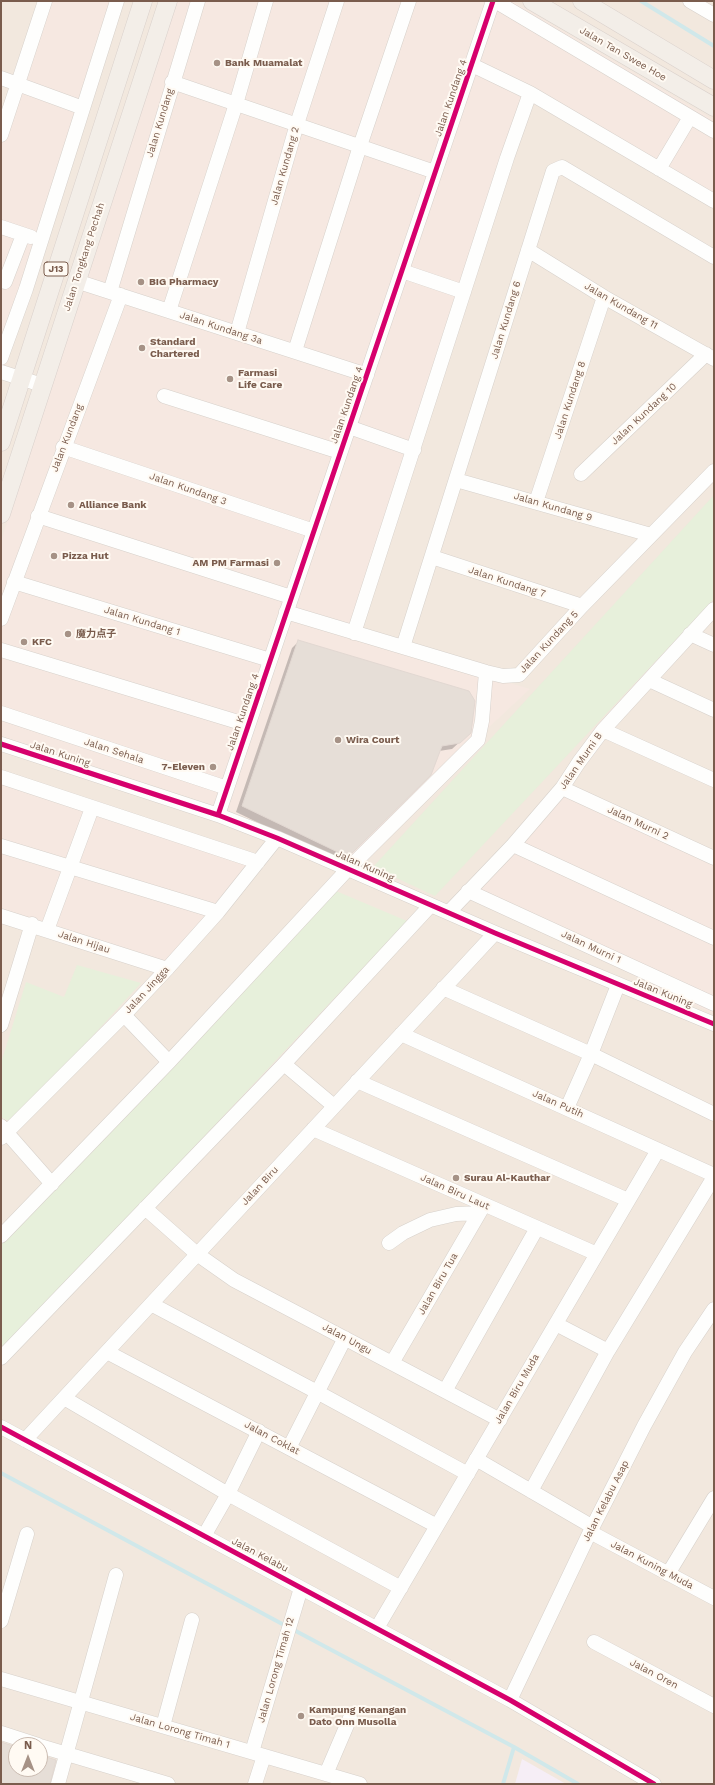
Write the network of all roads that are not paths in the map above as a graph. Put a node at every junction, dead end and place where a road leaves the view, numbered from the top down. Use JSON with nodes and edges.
{"nodes":[{"id":1,"x":45,"y":1,"type":"edge"},
{"id":2,"x":117,"y":1,"type":"edge"},
{"id":3,"x":143,"y":1,"type":"edge"},
{"id":4,"x":168,"y":1,"type":"edge"},
{"id":5,"x":198,"y":1,"type":"edge"},
{"id":6,"x":266,"y":1,"type":"edge"},
{"id":7,"x":337,"y":1,"type":"edge"},
{"id":8,"x":409,"y":1,"type":"edge"},
{"id":9,"x":494,"y":1,"type":"edge"},
{"id":10,"x":532,"y":1,"type":"edge"},
{"id":11,"x":582,"y":1,"type":"edge"},
{"id":12,"x":690,"y":1,"type":"edge"},
{"id":13,"x":714,"y":15,"type":"edge"},
{"id":14,"x":472,"y":65,"type":"junction"},
{"id":15,"x":1,"y":78,"type":"edge"},
{"id":16,"x":714,"y":80,"type":"edge"},
{"id":17,"x":172,"y":82,"type":"junction"},
{"id":18,"x":18,"y":84,"type":"junction"},
{"id":19,"x":530,"y":93,"type":"junction"},
{"id":20,"x":236,"y":104,"type":"junction"},
{"id":21,"x":714,"y":107,"type":"edge"},
{"id":22,"x":83,"y":108,"type":"junction"},
{"id":23,"x":690,"y":117,"type":"junction"},
{"id":24,"x":297,"y":124,"type":"junction"},
{"id":25,"x":714,"y":131,"type":"edge"},
{"id":26,"x":1,"y":135,"type":"edge"},
{"id":27,"x":360,"y":146,"type":"junction"},
{"id":28,"x":659,"y":169,"type":"junction"},
{"id":29,"x":435,"y":172,"type":"junction"},
{"id":30,"x":714,"y":202,"type":"edge"},
{"id":31,"x":1,"y":227,"type":"edge"},
{"id":32,"x":23,"y":235,"type":"junction"},
{"id":33,"x":40,"y":241,"type":"junction"},
{"id":34,"x":528,"y":250,"type":"junction"},
{"id":35,"x":714,"y":257,"type":"edge"},
{"id":36,"x":402,"y":271,"type":"junction"},
{"id":37,"x":76,"y":281,"type":"junction"},
{"id":38,"x":3,"y":282,"type":"edge"},
{"id":39,"x":26,"y":289,"type":"junction"},
{"id":40,"x":464,"y":292,"type":"junction"},
{"id":41,"x":115,"y":293,"type":"junction"},
{"id":42,"x":604,"y":297,"type":"junction"},
{"id":43,"x":169,"y":311,"type":"junction"},
{"id":44,"x":237,"y":333,"type":"junction"},
{"id":45,"x":295,"y":351,"type":"junction"},
{"id":46,"x":710,"y":357,"type":"edge"},
{"id":47,"x":1,"y":358,"type":"edge"},
{"id":48,"x":1,"y":372,"type":"edge"},
{"id":49,"x":367,"y":375,"type":"junction"},
{"id":50,"x":21,"y":378,"type":"junction"},
{"id":51,"x":42,"y":386,"type":"junction"},
{"id":52,"x":164,"y":396,"type":"dead end"},
{"id":53,"x":349,"y":427,"type":"junction"},
{"id":54,"x":1,"y":442,"type":"edge"},
{"id":55,"x":63,"y":447,"type":"junction"},
{"id":56,"x":414,"y":450,"type":"junction"},
{"id":57,"x":340,"y":452,"type":"junction"},
{"id":58,"x":714,"y":471,"type":"edge"},
{"id":59,"x":581,"y":474,"type":"dead end"},
{"id":60,"x":456,"y":480,"type":"junction"},
{"id":61,"x":536,"y":502,"type":"junction"},
{"id":62,"x":1,"y":514,"type":"edge"},
{"id":63,"x":38,"y":516,"type":"junction"},
{"id":64,"x":314,"y":532,"type":"junction"},
{"id":65,"x":651,"y":535,"type":"junction"},
{"id":66,"x":432,"y":557,"type":"junction"},
{"id":67,"x":14,"y":582,"type":"junction"},
{"id":68,"x":291,"y":597,"type":"junction"},
{"id":69,"x":582,"y":606,"type":"junction"},
{"id":70,"x":714,"y":609,"type":"edge"},
{"id":71,"x":286,"y":612,"type":"junction"},
{"id":72,"x":1,"y":619,"type":"edge"},
{"id":73,"x":354,"y":632,"type":"junction"},
{"id":74,"x":690,"y":634,"type":"junction"},
{"id":75,"x":714,"y":645,"type":"edge"},
{"id":76,"x":403,"y":647,"type":"junction"},
{"id":77,"x":1,"y":650,"type":"edge"},
{"id":78,"x":270,"y":660,"type":"junction"},
{"id":79,"x":486,"y":672,"type":"junction"},
{"id":80,"x":649,"y":680,"type":"junction"},
{"id":81,"x":714,"y":710,"type":"edge"},
{"id":82,"x":1,"y":713,"type":"edge"},
{"id":83,"x":248,"y":725,"type":"junction"},
{"id":84,"x":603,"y":730,"type":"junction"},
{"id":85,"x":1,"y":744,"type":"edge"},
{"id":86,"x":1,"y":777,"type":"edge"},
{"id":87,"x":714,"y":780,"type":"edge"},
{"id":88,"x":227,"y":788,"type":"junction"},
{"id":89,"x":562,"y":788,"type":"junction"},
{"id":90,"x":92,"y":808,"type":"junction"},
{"id":91,"x":218,"y":815,"type":"junction"},
{"id":92,"x":277,"y":838,"type":"junction"},
{"id":93,"x":513,"y":845,"type":"junction"},
{"id":94,"x":1,"y":846,"type":"edge"},
{"id":95,"x":714,"y":858,"type":"edge"},
{"id":96,"x":258,"y":862,"type":"junction"},
{"id":97,"x":71,"y":867,"type":"junction"},
{"id":98,"x":348,"y":869,"type":"junction"},
{"id":99,"x":468,"y":891,"type":"junction"},
{"id":100,"x":430,"y":905,"type":"junction"},
{"id":101,"x":218,"y":912,"type":"junction"},
{"id":102,"x":449,"y":912,"type":"junction"},
{"id":103,"x":1,"y":916,"type":"edge"},
{"id":104,"x":32,"y":924,"type":"junction"},
{"id":105,"x":47,"y":930,"type":"junction"},
{"id":106,"x":495,"y":933,"type":"junction"},
{"id":107,"x":714,"y":938,"type":"edge"},
{"id":108,"x":167,"y":969,"type":"junction"},
{"id":109,"x":618,"y":984,"type":"junction"},
{"id":110,"x":444,"y":988,"type":"junction"},
{"id":111,"x":714,"y":1004,"type":"edge"},
{"id":112,"x":124,"y":1015,"type":"junction"},
{"id":113,"x":714,"y":1024,"type":"edge"},
{"id":114,"x":1,"y":1025,"type":"edge"},
{"id":115,"x":401,"y":1034,"type":"junction"},
{"id":116,"x":591,"y":1054,"type":"junction"},
{"id":117,"x":169,"y":1062,"type":"junction"},
{"id":118,"x":284,"y":1064,"type":"junction"},
{"id":119,"x":357,"y":1081,"type":"junction"},
{"id":120,"x":334,"y":1106,"type":"junction"},
{"id":121,"x":567,"y":1108,"type":"junction"},
{"id":122,"x":714,"y":1114,"type":"edge"},
{"id":123,"x":313,"y":1129,"type":"junction"},
{"id":124,"x":3,"y":1132,"type":"edge"},
{"id":125,"x":658,"y":1150,"type":"junction"},
{"id":126,"x":714,"y":1176,"type":"edge"},
{"id":127,"x":52,"y":1184,"type":"junction"},
{"id":128,"x":628,"y":1200,"type":"junction"},
{"id":129,"x":144,"y":1208,"type":"junction"},
{"id":130,"x":481,"y":1209,"type":"junction"},
{"id":131,"x":537,"y":1228,"type":"junction"},
{"id":132,"x":1,"y":1236,"type":"edge"},
{"id":133,"x":389,"y":1243,"type":"dead end"},
{"id":134,"x":197,"y":1254,"type":"junction"},
{"id":135,"x":597,"y":1254,"type":"junction"},
{"id":136,"x":151,"y":1304,"type":"junction"},
{"id":137,"x":714,"y":1309,"type":"edge"},
{"id":138,"x":556,"y":1324,"type":"junction"},
{"id":139,"x":345,"y":1338,"type":"junction"},
{"id":140,"x":608,"y":1351,"type":"junction"},
{"id":141,"x":107,"y":1352,"type":"junction"},
{"id":142,"x":1,"y":1358,"type":"edge"},
{"id":143,"x":392,"y":1363,"type":"junction"},
{"id":144,"x":317,"y":1392,"type":"junction"},
{"id":145,"x":445,"y":1392,"type":"junction"},
{"id":146,"x":64,"y":1398,"type":"junction"},
{"id":147,"x":500,"y":1420,"type":"junction"},
{"id":148,"x":1,"y":1427,"type":"edge"},
{"id":149,"x":259,"y":1431,"type":"junction"},
{"id":150,"x":25,"y":1440,"type":"junction"},
{"id":151,"x":289,"y":1448,"type":"junction"},
{"id":152,"x":476,"y":1459,"type":"junction"},
{"id":153,"x":468,"y":1474,"type":"junction"},
{"id":154,"x":531,"y":1491,"type":"junction"},
{"id":155,"x":228,"y":1494,"type":"junction"},
{"id":156,"x":714,"y":1498,"type":"edge"},
{"id":157,"x":437,"y":1526,"type":"junction"},
{"id":158,"x":591,"y":1529,"type":"junction"},
{"id":159,"x":27,"y":1534,"type":"dead end"},
{"id":160,"x":204,"y":1536,"type":"junction"},
{"id":161,"x":668,"y":1574,"type":"junction"},
{"id":162,"x":116,"y":1575,"type":"dead end"},
{"id":163,"x":301,"y":1588,"type":"junction"},
{"id":164,"x":401,"y":1588,"type":"junction"},
{"id":165,"x":714,"y":1598,"type":"edge"},
{"id":166,"x":192,"y":1620,"type":"dead end"},
{"id":167,"x":1,"y":1621,"type":"edge"},
{"id":168,"x":377,"y":1628,"type":"junction"},
{"id":169,"x":594,"y":1642,"type":"dead end"},
{"id":170,"x":1,"y":1679,"type":"edge"},
{"id":171,"x":510,"y":1700,"type":"junction"},
{"id":172,"x":82,"y":1703,"type":"junction"},
{"id":173,"x":714,"y":1706,"type":"edge"},
{"id":174,"x":350,"y":1718,"type":"dead end"},
{"id":175,"x":163,"y":1726,"type":"junction"},
{"id":176,"x":1,"y":1733,"type":"edge"},
{"id":177,"x":14,"y":1737,"type":"edge"},
{"id":178,"x":48,"y":1748,"type":"edge"},
{"id":179,"x":66,"y":1754,"type":"junction"},
{"id":180,"x":258,"y":1754,"type":"junction"},
{"id":181,"x":326,"y":1774,"type":"junction"},
{"id":182,"x":58,"y":1784,"type":"edge"},
{"id":183,"x":168,"y":1784,"type":"edge"},
{"id":184,"x":255,"y":1784,"type":"edge"},
{"id":185,"x":360,"y":1784,"type":"edge"},
{"id":186,"x":654,"y":1784,"type":"edge"}],
"edges":[{"from":1,"to":18,"type":"street"},
{"from":2,"to":22,"type":"street"},
{"from":3,"to":50,"type":"main road","number":"J13"},
{"from":4,"to":37,"type":"main road","name":"Jalan Tongkang Pechah","number":"J13"},
{"from":5,"to":17,"type":"street","name":"Jalan Kundang"},
{"from":6,"to":20,"type":"street"},
{"from":7,"to":24,"type":"street","name":"Jalan Kundang 2"},
{"from":8,"to":27,"type":"street"},
{"from":9,"to":14,"type":"street","name":"Jalan Kundang 4"},
{"from":9,"to":23,"type":"street"},
{"from":10,"to":21,"type":"main road","name":"Jalan Tan Swee Hoe"},
{"from":11,"to":16,"type":"main road"},
{"from":12,"to":13,"type":"street"},
{"from":14,"to":19,"type":"street"},
{"from":14,"to":29,"type":"street","name":"Jalan Kundang 4"},
{"from":15,"to":18,"type":"street"},
{"from":17,"to":20,"type":"street"},
{"from":17,"to":41,"type":"street","name":"Jalan Kundang"},
{"from":18,"to":22,"type":"street"},
{"from":18,"to":26,"type":"street"},
{"from":19,"to":28,"type":"street"},
{"from":19,"to":40,"type":"street"},
{"from":20,"to":24,"type":"street"},
{"from":20,"to":43,"type":"street"},
{"from":22,"to":33,"type":"street"},
{"from":23,"to":25,"type":"street"},
{"from":23,"to":28,"type":"street"},
{"from":24,"to":27,"type":"street"},
{"from":24,"to":44,"type":"street","name":"Jalan Kundang 2"},
{"from":27,"to":29,"type":"street"},
{"from":27,"to":45,"type":"street"},
{"from":28,"to":30,"type":"street"},
{"from":29,"to":36,"type":"street","name":"Jalan Kundang 4"},
{"from":31,"to":32,"type":"street"},
{"from":32,"to":33,"type":"street"},
{"from":32,"to":38,"type":"street"},
{"from":33,"to":39,"type":"street"},
{"from":34,"to":35,"type":"street","name":"Jalan Kundang 6"},
{"from":34,"to":42,"type":"street","name":"Jalan Kundang 11"},
{"from":34,"to":60,"type":"street","name":"Jalan Kundang 6"},
{"from":36,"to":40,"type":"street"},
{"from":36,"to":49,"type":"street","name":"Jalan Kundang 4"},
{"from":37,"to":41,"type":"street","name":"Jalan Kundang 3a"},
{"from":37,"to":51,"type":"main road","name":"Jalan Tongkang Pechah","number":"J13"},
{"from":38,"to":39,"type":"street"},
{"from":39,"to":47,"type":"street"},
{"from":40,"to":56,"type":"street"},
{"from":41,"to":43,"type":"street","name":"Jalan Kundang 3a"},
{"from":41,"to":55,"type":"street","name":"Jalan Kundang"},
{"from":42,"to":46,"type":"street","name":"Jalan Kundang 11"},
{"from":42,"to":61,"type":"street","name":"Jalan Kundang 8"},
{"from":43,"to":44,"type":"street","name":"Jalan Kundang 3a"},
{"from":44,"to":45,"type":"street","name":"Jalan Kundang 3a"},
{"from":45,"to":49,"type":"street","name":"Jalan Kundang 3a"},
{"from":46,"to":59,"type":"street","name":"Jalan Kundang 10"},
{"from":48,"to":50,"type":"street"},
{"from":49,"to":53,"type":"street","name":"Jalan Kundang 4"},
{"from":50,"to":51,"type":"street"},
{"from":50,"to":54,"type":"main road","number":"J13"},
{"from":51,"to":62,"type":"main road","name":"Jalan Tongkang Pechah","number":"J13"},
{"from":52,"to":57,"type":"street"},
{"from":53,"to":56,"type":"street"},
{"from":53,"to":57,"type":"street","name":"Jalan Kundang 4"},
{"from":55,"to":63,"type":"street","name":"Jalan Kundang"},
{"from":55,"to":64,"type":"street","name":"Jalan Kundang 3"},
{"from":56,"to":73,"type":"street"},
{"from":57,"to":64,"type":"street","name":"Jalan Kundang 4"},
{"from":58,"to":65,"type":"street","name":"Jalan Kundang 5"},
{"from":60,"to":61,"type":"street","name":"Jalan Kundang 9"},
{"from":60,"to":66,"type":"street","name":"Jalan Kundang 6"},
{"from":61,"to":65,"type":"street","name":"Jalan Kundang 9"},
{"from":63,"to":67,"type":"street","name":"Jalan Kundang"},
{"from":63,"to":68,"type":"street"},
{"from":64,"to":68,"type":"street","name":"Jalan Kundang 4"},
{"from":65,"to":69,"type":"street","name":"Jalan Kundang 5"},
{"from":66,"to":69,"type":"street","name":"Jalan Kundang 7"},
{"from":66,"to":76,"type":"street","name":"Jalan Kundang 6"},
{"from":67,"to":72,"type":"street"},
{"from":67,"to":78,"type":"street","name":"Jalan Kundang 1"},
{"from":68,"to":71,"type":"street","name":"Jalan Kundang 4"},
{"from":69,"to":79,"type":"street","name":"Jalan Kundang 5"},
{"from":70,"to":74,"type":"street","name":"Jalan Murni B"},
{"from":71,"to":73,"type":"street","name":"Jalan Kundang 5"},
{"from":71,"to":78,"type":"street","name":"Jalan Kundang 4"},
{"from":73,"to":76,"type":"street","name":"Jalan Kundang 5"},
{"from":74,"to":75,"type":"street"},
{"from":74,"to":80,"type":"street","name":"Jalan Murni B"},
{"from":76,"to":79,"type":"street","name":"Jalan Kundang 5"},
{"from":77,"to":83,"type":"street"},
{"from":78,"to":83,"type":"street","name":"Jalan Kundang 4"},
{"from":79,"to":98,"type":"street"},
{"from":80,"to":81,"type":"street"},
{"from":80,"to":84,"type":"street","name":"Jalan Murni B"},
{"from":82,"to":88,"type":"street","name":"Jalan Sehala"},
{"from":83,"to":88,"type":"street","name":"Jalan Kundang 4"},
{"from":84,"to":87,"type":"street"},
{"from":84,"to":89,"type":"street","name":"Jalan Murni B"},
{"from":85,"to":91,"type":"street","name":"Jalan Kuning"},
{"from":86,"to":90,"type":"street"},
{"from":88,"to":91,"type":"street","name":"Jalan Kundang 4"},
{"from":89,"to":93,"type":"street","name":"Jalan Murni B"},
{"from":89,"to":95,"type":"street","name":"Jalan Murni 2"},
{"from":90,"to":96,"type":"street"},
{"from":90,"to":97,"type":"street"},
{"from":91,"to":92,"type":"street","name":"Jalan Kuning"},
{"from":92,"to":96,"type":"street","name":"Jalan Jingga"},
{"from":92,"to":98,"type":"street","name":"Jalan Kuning"},
{"from":93,"to":99,"type":"street","name":"Jalan Murni B"},
{"from":93,"to":107,"type":"street"},
{"from":94,"to":97,"type":"street"},
{"from":96,"to":101,"type":"street","name":"Jalan Jingga"},
{"from":97,"to":101,"type":"street"},
{"from":97,"to":105,"type":"street"},
{"from":98,"to":100,"type":"street","name":"Jalan Kuning"},
{"from":98,"to":117,"type":"street"},
{"from":99,"to":102,"type":"street","name":"Jalan Murni B"},
{"from":99,"to":111,"type":"street","name":"Jalan Murni 1"},
{"from":100,"to":102,"type":"street","name":"Jalan Kuning"},
{"from":100,"to":118,"type":"street"},
{"from":101,"to":108,"type":"street","name":"Jalan Jingga"},
{"from":102,"to":106,"type":"street","name":"Jalan Kuning"},
{"from":103,"to":104,"type":"street","name":"Jalan Hijau"},
{"from":104,"to":105,"type":"street","name":"Jalan Hijau"},
{"from":104,"to":114,"type":"street"},
{"from":105,"to":108,"type":"street","name":"Jalan Hijau"},
{"from":106,"to":109,"type":"street","name":"Jalan Kuning"},
{"from":106,"to":110,"type":"street","name":"Jalan Biru"},
{"from":108,"to":112,"type":"street","name":"Jalan Jingga"},
{"from":109,"to":113,"type":"street","name":"Jalan Kuning"},
{"from":109,"to":116,"type":"street"},
{"from":110,"to":115,"type":"street","name":"Jalan Biru"},
{"from":110,"to":116,"type":"street"},
{"from":112,"to":117,"type":"street"},
{"from":112,"to":124,"type":"street","name":"Jalan Jingga"},
{"from":115,"to":119,"type":"street","name":"Jalan Biru"},
{"from":115,"to":121,"type":"street","name":"Jalan Putih"},
{"from":116,"to":121,"type":"street"},
{"from":116,"to":122,"type":"street"},
{"from":117,"to":127,"type":"street"},
{"from":118,"to":120,"type":"street"},
{"from":118,"to":129,"type":"street"},
{"from":119,"to":120,"type":"street","name":"Jalan Biru"},
{"from":119,"to":128,"type":"street"},
{"from":120,"to":123,"type":"street","name":"Jalan Biru"},
{"from":121,"to":125,"type":"street","name":"Jalan Putih"},
{"from":123,"to":130,"type":"street","name":"Jalan Biru Laut"},
{"from":123,"to":134,"type":"street","name":"Jalan Biru"},
{"from":124,"to":127,"type":"street"},
{"from":125,"to":126,"type":"street","name":"Jalan Putih"},
{"from":125,"to":128,"type":"street","name":"Jalan Biru Muda"},
{"from":126,"to":140,"type":"street"},
{"from":127,"to":132,"type":"street"},
{"from":128,"to":135,"type":"street","name":"Jalan Biru Muda"},
{"from":129,"to":134,"type":"street","name":"Jalan Ungu"},
{"from":129,"to":142,"type":"street"},
{"from":130,"to":131,"type":"street","name":"Jalan Biru Laut"},
{"from":130,"to":133,"type":"street"},
{"from":130,"to":143,"type":"street","name":"Jalan Biru Tua"},
{"from":131,"to":135,"type":"street","name":"Jalan Biru Laut"},
{"from":131,"to":145,"type":"street"},
{"from":134,"to":136,"type":"street","name":"Jalan Biru"},
{"from":134,"to":139,"type":"street","name":"Jalan Ungu"},
{"from":135,"to":138,"type":"street","name":"Jalan Biru Muda"},
{"from":136,"to":141,"type":"street","name":"Jalan Biru"},
{"from":136,"to":144,"type":"street"},
{"from":137,"to":158,"type":"street","name":"Jalan Kelabu Asap"},
{"from":138,"to":140,"type":"street"},
{"from":138,"to":147,"type":"street","name":"Jalan Biru Muda"},
{"from":139,"to":143,"type":"street","name":"Jalan Ungu"},
{"from":139,"to":144,"type":"street"},
{"from":140,"to":154,"type":"street"},
{"from":141,"to":146,"type":"street","name":"Jalan Biru"},
{"from":141,"to":149,"type":"street","name":"Jalan Coklat"},
{"from":143,"to":145,"type":"street","name":"Jalan Ungu"},
{"from":144,"to":151,"type":"street"},
{"from":144,"to":153,"type":"street"},
{"from":145,"to":147,"type":"street","name":"Jalan Ungu"},
{"from":146,"to":150,"type":"street","name":"Jalan Biru"},
{"from":146,"to":155,"type":"street"},
{"from":147,"to":152,"type":"street","name":"Jalan Biru Muda"},
{"from":148,"to":150,"type":"street","name":"Jalan Kelabu"},
{"from":149,"to":151,"type":"street","name":"Jalan Coklat"},
{"from":149,"to":155,"type":"street"},
{"from":150,"to":160,"type":"street","name":"Jalan Kelabu"},
{"from":151,"to":157,"type":"street","name":"Jalan Coklat"},
{"from":152,"to":153,"type":"street","name":"Jalan Biru Muda"},
{"from":152,"to":154,"type":"street","name":"Jalan Kuning Muda"},
{"from":153,"to":157,"type":"street","name":"Jalan Biru Muda"},
{"from":154,"to":158,"type":"street","name":"Jalan Kuning Muda"},
{"from":155,"to":160,"type":"street"},
{"from":155,"to":164,"type":"street"},
{"from":156,"to":161,"type":"street"},
{"from":157,"to":164,"type":"street","name":"Jalan Biru Muda"},
{"from":158,"to":161,"type":"street","name":"Jalan Kuning Muda"},
{"from":158,"to":171,"type":"street","name":"Jalan Kelabu Asap"},
{"from":159,"to":167,"type":"street"},
{"from":160,"to":163,"type":"street","name":"Jalan Kelabu"},
{"from":161,"to":165,"type":"street","name":"Jalan Kuning Muda"},
{"from":162,"to":172,"type":"street"},
{"from":163,"to":168,"type":"street","name":"Jalan Kelabu"},
{"from":163,"to":180,"type":"street","name":"Jalan Lorong Timah 12"},
{"from":164,"to":168,"type":"street","name":"Jalan Biru Muda"},
{"from":166,"to":175,"type":"street"},
{"from":168,"to":171,"type":"street","name":"Jalan Kelabu"},
{"from":169,"to":173,"type":"street","name":"Jalan Oren"},
{"from":170,"to":172,"type":"street","name":"Jalan Lorong Timah 1"},
{"from":171,"to":186,"type":"street","name":"Jalan Kelabu"},
{"from":172,"to":175,"type":"street","name":"Jalan Lorong Timah 1"},
{"from":172,"to":179,"type":"street"},
{"from":174,"to":181,"type":"street"},
{"from":175,"to":180,"type":"street","name":"Jalan Lorong Timah 1"},
{"from":176,"to":177,"type":"street"},
{"from":178,"to":179,"type":"street"},
{"from":179,"to":182,"type":"street"},
{"from":179,"to":183,"type":"street"},
{"from":180,"to":181,"type":"street","name":"Jalan Lorong Timah 1"},
{"from":180,"to":184,"type":"street","name":"Jalan Lorong Timah 12"},
{"from":181,"to":185,"type":"street","name":"Jalan Lorong Timah 1"}]}
